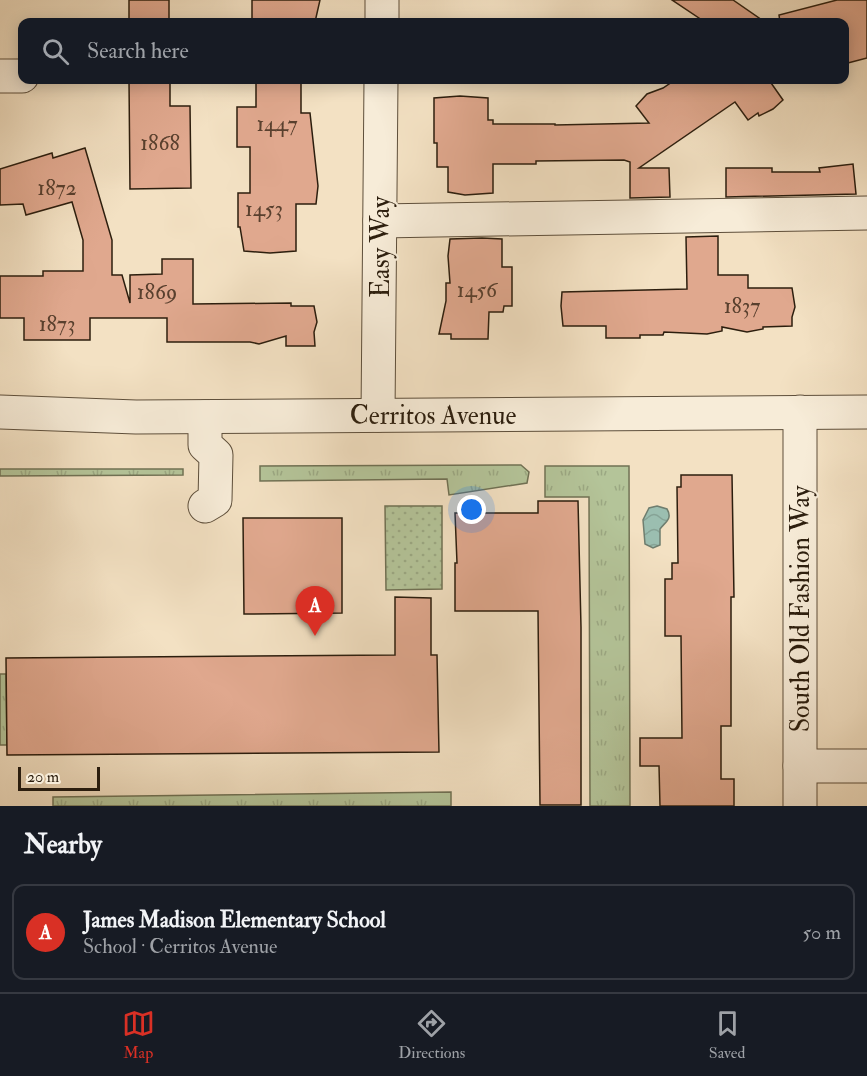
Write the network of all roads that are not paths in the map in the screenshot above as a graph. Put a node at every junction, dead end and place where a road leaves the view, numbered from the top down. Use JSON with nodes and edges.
{"nodes":[{"id":1,"x":382,"y":0,"type":"edge"},
{"id":2,"x":382,"y":18,"type":"edge"},
{"id":3,"x":0,"y":76,"type":"edge"},
{"id":4,"x":18,"y":76,"type":"edge"},
{"id":5,"x":381,"y":84,"type":"edge"},
{"id":6,"x":867,"y":213,"type":"edge"},
{"id":7,"x":380,"y":221,"type":"junction"},
{"id":8,"x":0,"y":412,"type":"edge"},
{"id":9,"x":800,"y":412,"type":"junction"},
{"id":10,"x":867,"y":412,"type":"edge"},
{"id":11,"x":378,"y":415,"type":"junction"},
{"id":12,"x":205,"y":431,"type":"junction"},
{"id":13,"x":205,"y":510,"type":"dead end"},
{"id":14,"x":800,"y":766,"type":"junction"},
{"id":15,"x":867,"y":766,"type":"edge"},
{"id":16,"x":800,"y":806,"type":"edge"}],
"edges":[{"from":1,"to":2,"type":"street"},
{"from":3,"to":4,"type":"street"},
{"from":5,"to":7,"type":"street","name":"Easy Way"},
{"from":6,"to":7,"type":"street"},
{"from":7,"to":11,"type":"street","name":"Easy Way"},
{"from":8,"to":12,"type":"street","name":"Cerritos Avenue"},
{"from":9,"to":10,"type":"street","name":"Cerritos Avenue"},
{"from":9,"to":11,"type":"street","name":"Cerritos Avenue"},
{"from":9,"to":14,"type":"street","name":"South Old Fashion Way"},
{"from":11,"to":12,"type":"street","name":"Cerritos Avenue"},
{"from":12,"to":13,"type":"street"},
{"from":14,"to":15,"type":"street"},
{"from":14,"to":16,"type":"street","name":"South Old Fashion Way"}]}
